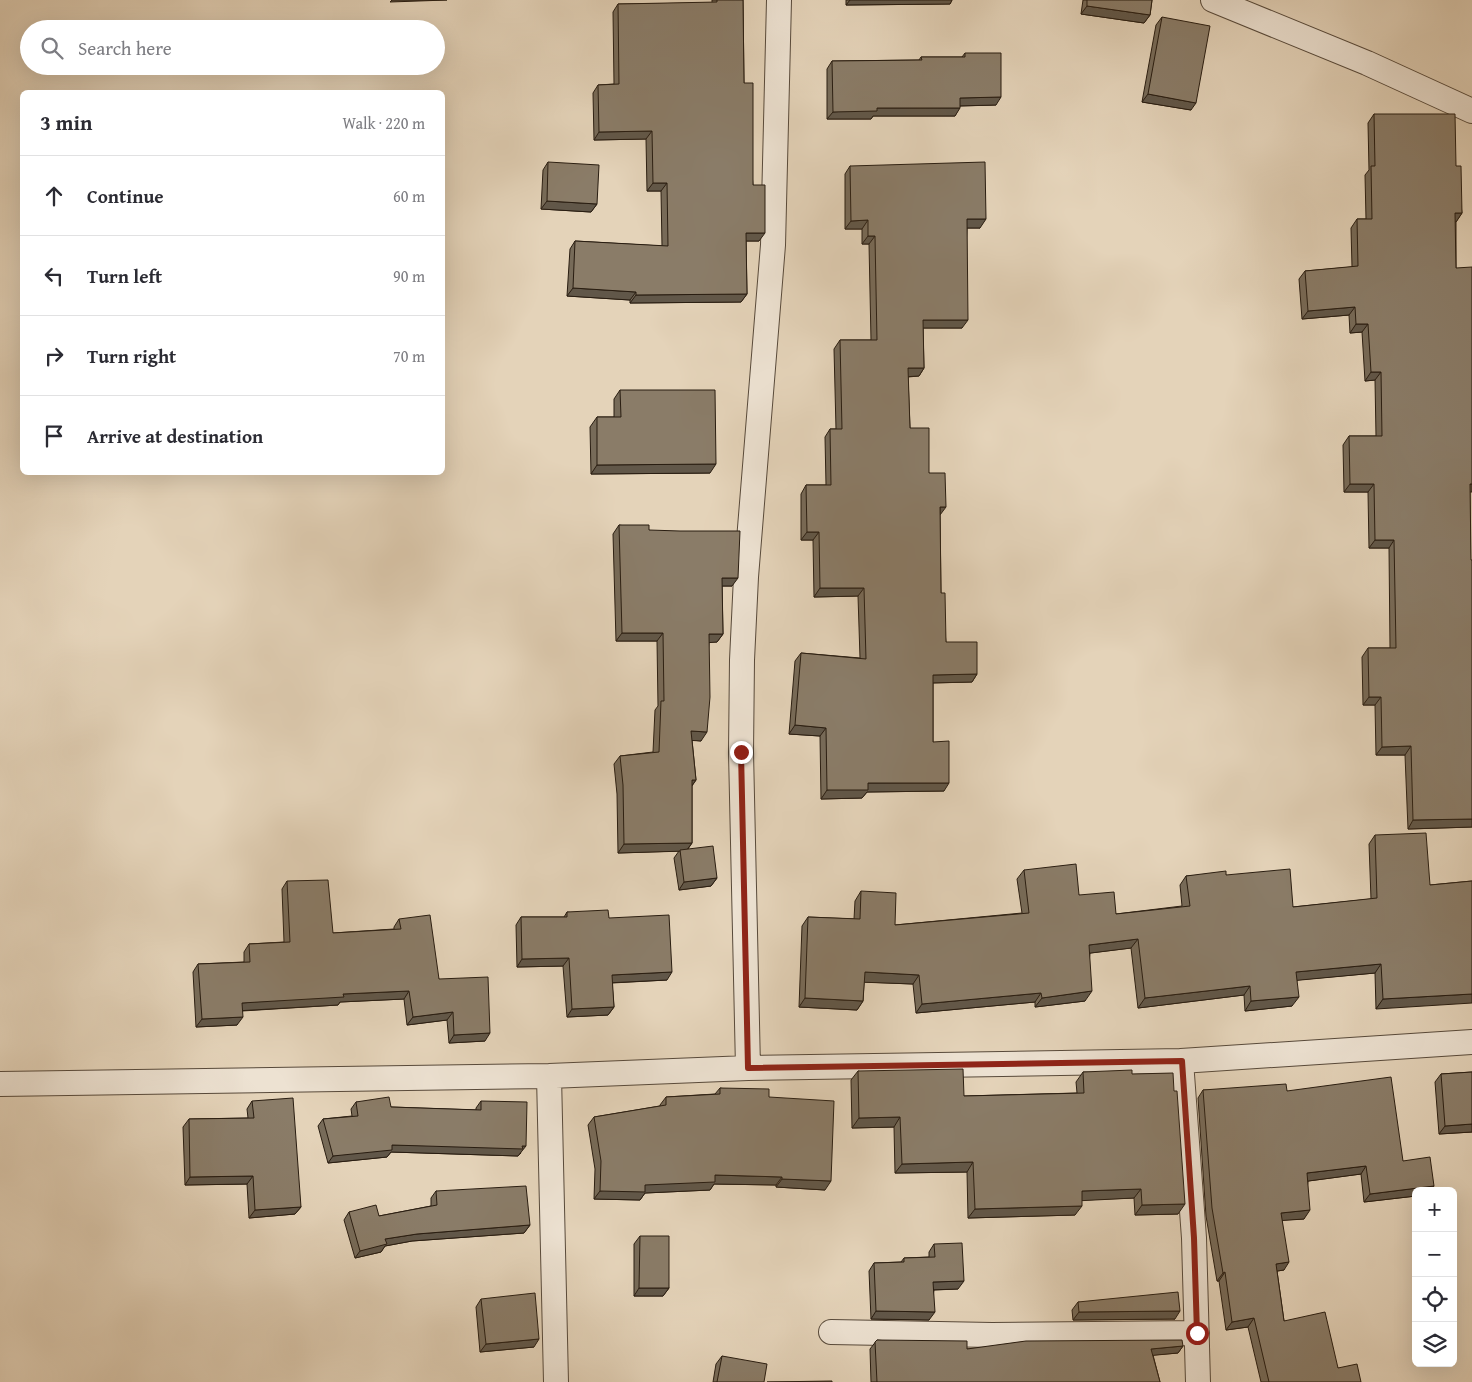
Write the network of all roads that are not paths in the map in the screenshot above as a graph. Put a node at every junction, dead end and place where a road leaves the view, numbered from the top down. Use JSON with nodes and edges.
{"nodes":[{"id":1,"x":778,"y":0,"type":"edge"},
{"id":2,"x":1213,"y":0,"type":"edge"},
{"id":3,"x":1472,"y":110,"type":"edge"},
{"id":4,"x":1472,"y":1042,"type":"edge"},
{"id":5,"x":1182,"y":1061,"type":"junction"},
{"id":6,"x":748,"y":1068,"type":"junction"},
{"id":7,"x":549,"y":1076,"type":"junction"},
{"id":8,"x":0,"y":1084,"type":"edge"},
{"id":9,"x":831,"y":1332,"type":"dead end"},
{"id":10,"x":1197,"y":1333,"type":"junction"},
{"id":11,"x":556,"y":1382,"type":"edge"},
{"id":12,"x":1198,"y":1382,"type":"edge"}],
"edges":[{"from":1,"to":6,"type":"street"},
{"from":2,"to":3,"type":"street"},
{"from":4,"to":5,"type":"street"},
{"from":5,"to":6,"type":"street"},
{"from":5,"to":10,"type":"street"},
{"from":6,"to":7,"type":"street"},
{"from":7,"to":8,"type":"street"},
{"from":7,"to":11,"type":"street"},
{"from":9,"to":10,"type":"street"},
{"from":10,"to":12,"type":"street"}]}
